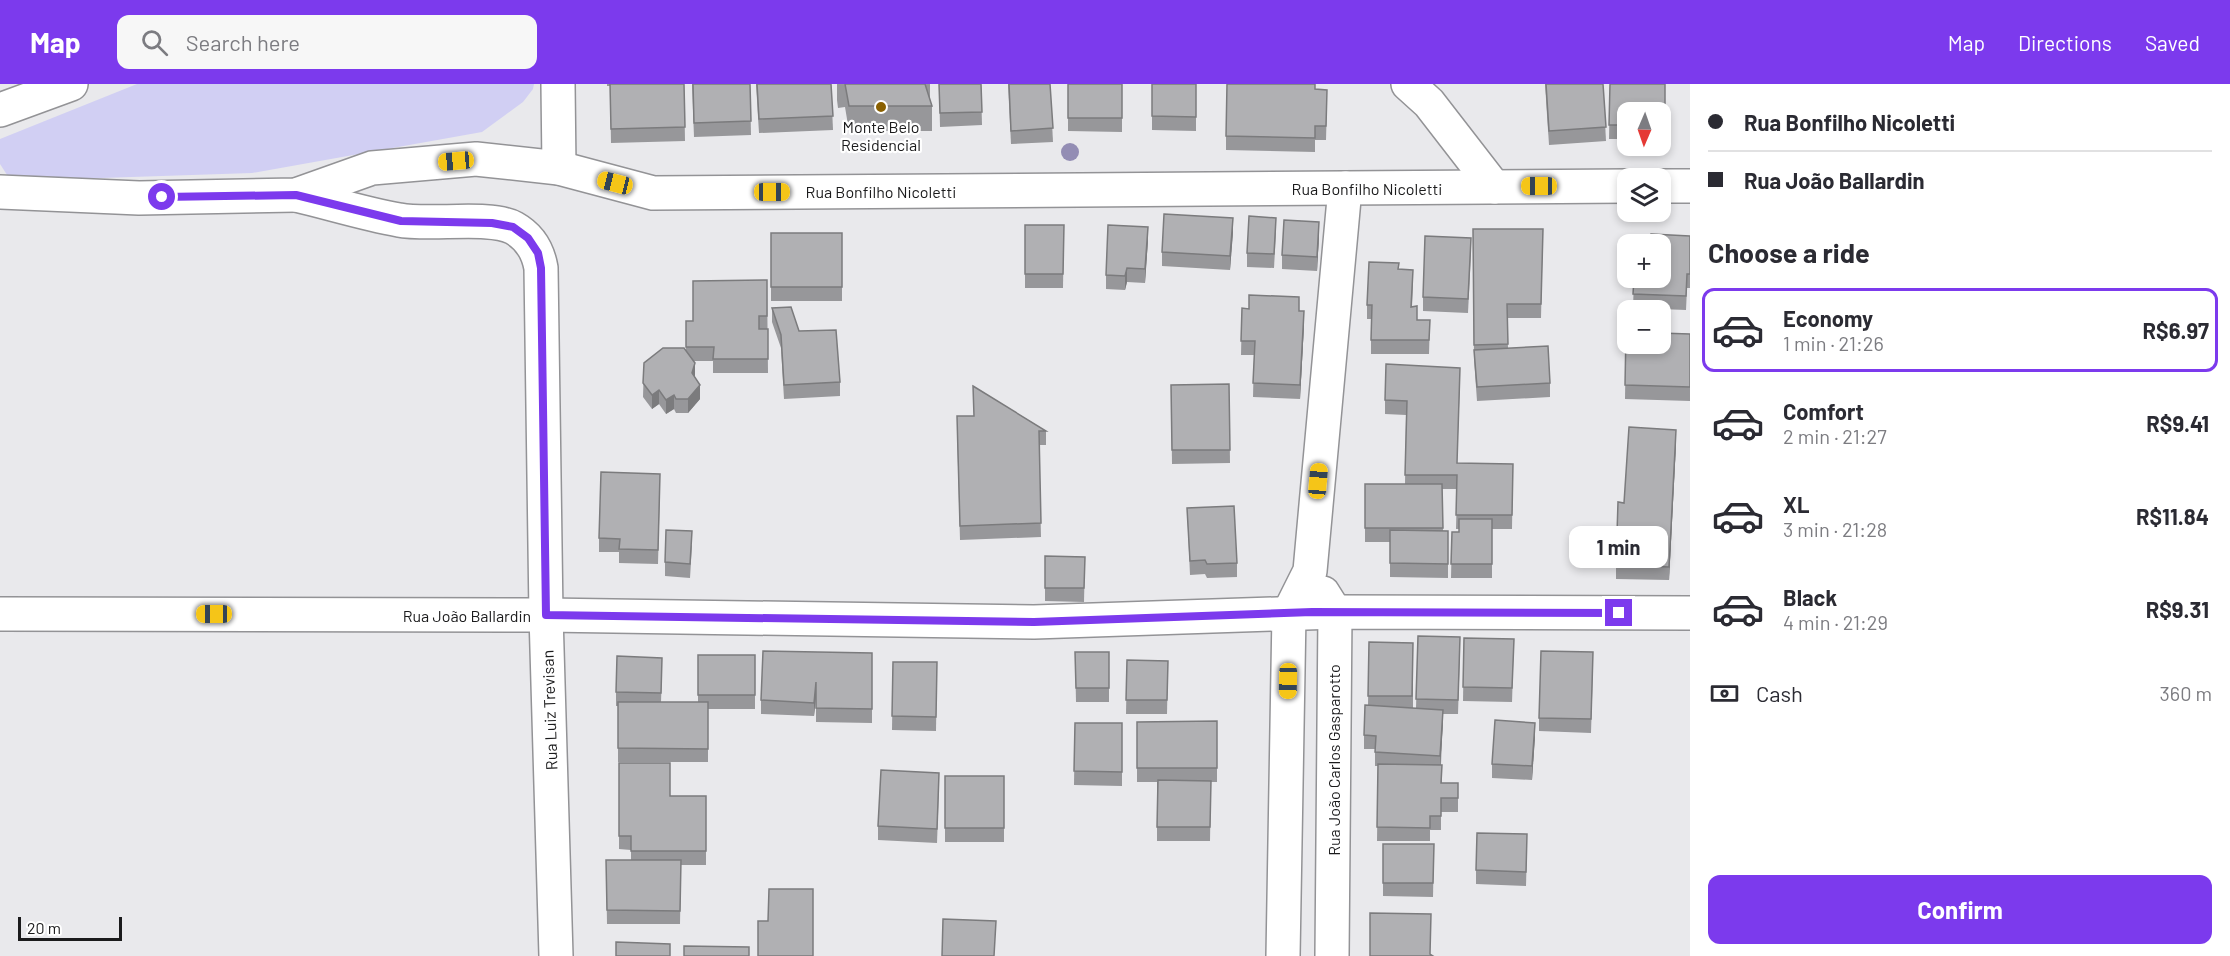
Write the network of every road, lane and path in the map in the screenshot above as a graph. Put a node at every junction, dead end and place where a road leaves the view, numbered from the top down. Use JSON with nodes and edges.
{"nodes":[{"id":1,"x":71,"y":84,"type":"edge"},
{"id":2,"x":558,"y":84,"type":"edge"},
{"id":3,"x":1408,"y":84,"type":"edge"},
{"id":4,"x":0,"y":110,"type":"edge"},
{"id":5,"x":559,"y":168,"type":"junction"},
{"id":6,"x":1617,"y":186,"type":"edge"},
{"id":7,"x":1671,"y":186,"type":"edge"},
{"id":8,"x":1690,"y":186,"type":"edge"},
{"id":9,"x":1494,"y":187,"type":"junction"},
{"id":10,"x":1345,"y":188,"type":"junction"},
{"id":11,"x":0,"y":192,"type":"edge"},
{"id":12,"x":296,"y":195,"type":"junction"},
{"id":13,"x":1310,"y":571,"type":"junction"},
{"id":14,"x":1335,"y":612,"type":"junction"},
{"id":15,"x":1289,"y":613,"type":"junction"},
{"id":16,"x":0,"y":614,"type":"edge"},
{"id":17,"x":1690,"y":614,"type":"edge"},
{"id":18,"x":546,"y":615,"type":"junction"},
{"id":19,"x":556,"y":956,"type":"edge"},
{"id":20,"x":1283,"y":956,"type":"edge"},
{"id":21,"x":1332,"y":956,"type":"edge"}],
"edges":[{"from":1,"to":4,"type":"street"},
{"from":2,"to":5,"type":"street"},
{"from":3,"to":9,"type":"street"},
{"from":5,"to":10,"type":"street","name":"Rua Bonfilho Nicoletti"},
{"from":5,"to":12,"type":"street","name":"Rua Bonfilho Nicoletti"},
{"from":6,"to":9,"type":"street","name":"Rua Bonfilho Nicoletti"},
{"from":7,"to":8,"type":"street"},
{"from":9,"to":10,"type":"street","name":"Rua Bonfilho Nicoletti"},
{"from":10,"to":13,"type":"street"},
{"from":11,"to":12,"type":"street","name":"Rua Bonfilho Nicoletti"},
{"from":12,"to":18,"type":"street","name":"Rua Luiz Trevisan"},
{"from":13,"to":14,"type":"street"},
{"from":13,"to":15,"type":"street"},
{"from":14,"to":15,"type":"street","name":"Rua João Ballardin"},
{"from":14,"to":17,"type":"street","name":"Rua João Ballardin"},
{"from":14,"to":21,"type":"street","name":"Rua João Carlos Gasparotto"},
{"from":15,"to":18,"type":"street","name":"Rua João Ballardin"},
{"from":15,"to":20,"type":"street"},
{"from":16,"to":18,"type":"street","name":"Rua João Ballardin"},
{"from":18,"to":19,"type":"street","name":"Rua Luiz Trevisan"}]}
